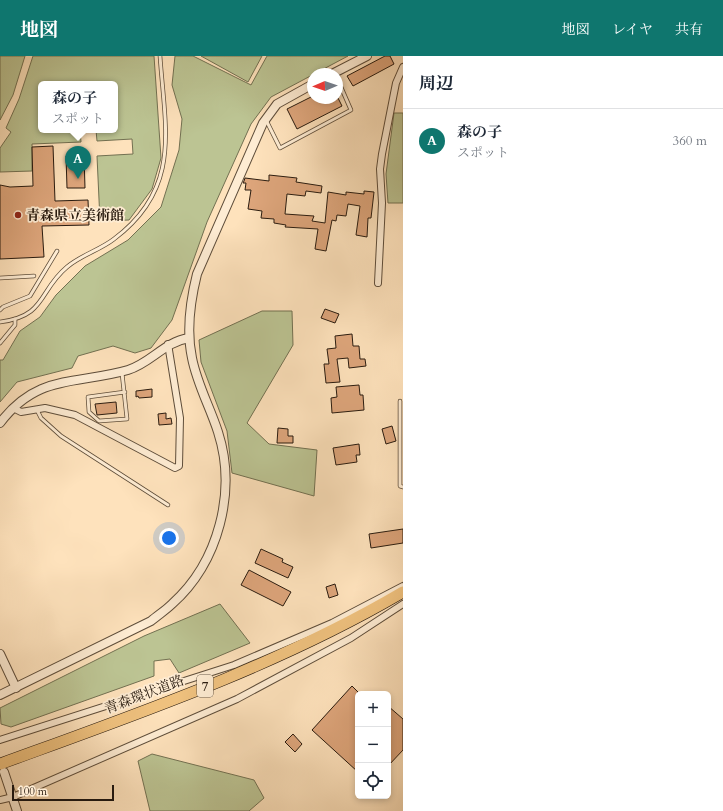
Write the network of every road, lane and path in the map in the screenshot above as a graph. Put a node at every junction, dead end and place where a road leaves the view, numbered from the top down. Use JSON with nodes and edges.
{"nodes":[{"id":1,"x":160,"y":56,"type":"edge"},
{"id":2,"x":367,"y":56,"type":"edge"},
{"id":3,"x":403,"y":67,"type":"edge"},
{"id":4,"x":343,"y":70,"type":"edge"},
{"id":5,"x":307,"y":87,"type":"edge"},
{"id":6,"x":343,"y":92,"type":"edge"},
{"id":7,"x":266,"y":118,"type":"junction"},
{"id":8,"x":56,"y":251,"type":"dead end"},
{"id":9,"x":34,"y":276,"type":"dead end"},
{"id":10,"x":0,"y":278,"type":"edge"},
{"id":11,"x":378,"y":284,"type":"dead end"},
{"id":12,"x":0,"y":310,"type":"edge"},
{"id":13,"x":15,"y":319,"type":"junction"},
{"id":14,"x":0,"y":322,"type":"edge"},
{"id":15,"x":189,"y":338,"type":"junction"},
{"id":16,"x":0,"y":343,"type":"edge"},
{"id":17,"x":168,"y":344,"type":"junction"},
{"id":18,"x":122,"y":371,"type":"junction"},
{"id":19,"x":125,"y":392,"type":"junction"},
{"id":20,"x":400,"y":401,"type":"dead end"},
{"id":21,"x":13,"y":408,"type":"junction"},
{"id":22,"x":37,"y":410,"type":"junction"},
{"id":23,"x":0,"y":423,"type":"edge"},
{"id":24,"x":403,"y":486,"type":"edge"},
{"id":25,"x":168,"y":505,"type":"dead end"},
{"id":26,"x":403,"y":586,"type":"edge"},
{"id":27,"x":403,"y":592,"type":"edge"},
{"id":28,"x":403,"y":604,"type":"edge"},
{"id":29,"x":0,"y":654,"type":"edge"},
{"id":30,"x":16,"y":688,"type":"junction"},
{"id":31,"x":2,"y":694,"type":"edge"},
{"id":32,"x":0,"y":740,"type":"edge"},
{"id":33,"x":2,"y":768,"type":"edge"},
{"id":34,"x":12,"y":797,"type":"junction"},
{"id":35,"x":0,"y":800,"type":"edge"},
{"id":36,"x":17,"y":811,"type":"edge"}],
"edges":[{"from":1,"to":13,"type":"lane"},
{"from":2,"to":4,"type":"street"},
{"from":3,"to":11,"type":"street"},
{"from":5,"to":7,"type":"street"},
{"from":6,"to":7,"type":"lane"},
{"from":7,"to":15,"type":"street"},
{"from":8,"to":12,"type":"lane"},
{"from":9,"to":10,"type":"lane"},
{"from":13,"to":14,"type":"lane"},
{"from":13,"to":16,"type":"lane"},
{"from":15,"to":17,"type":"street"},
{"from":15,"to":30,"type":"street"},
{"from":17,"to":18,"type":"street"},
{"from":17,"to":22,"type":"street"},
{"from":18,"to":19,"type":"lane"},
{"from":18,"to":21,"type":"street"},
{"from":19,"to":19,"type":"lane"},
{"from":20,"to":24,"type":"lane"},
{"from":21,"to":22,"type":"street"},
{"from":21,"to":23,"type":"street"},
{"from":22,"to":25,"type":"lane"},
{"from":26,"to":32,"type":"street"},
{"from":27,"to":33,"type":"highway","name":"青森環状道路","number":"7"},
{"from":28,"to":34,"type":"street"},
{"from":29,"to":30,"type":"street"},
{"from":30,"to":31,"type":"street"},
{"from":33,"to":34,"type":"street"},
{"from":34,"to":35,"type":"street"},
{"from":34,"to":36,"type":"street"}]}
